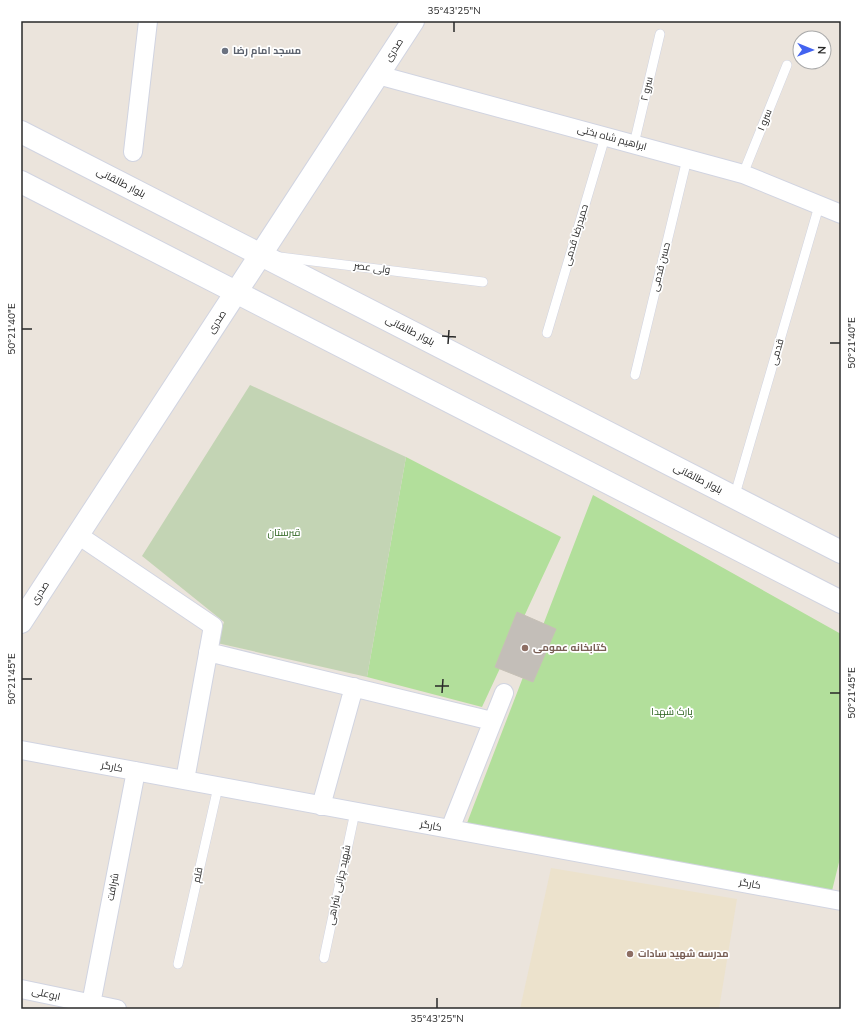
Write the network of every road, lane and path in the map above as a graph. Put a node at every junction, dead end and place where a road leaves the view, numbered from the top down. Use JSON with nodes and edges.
{"nodes":[{"id":1,"x":148,"y":21,"type":"edge"},
{"id":2,"x":413,"y":21,"type":"edge"},
{"id":3,"x":660,"y":34,"type":"dead end"},
{"id":4,"x":787,"y":65,"type":"dead end"},
{"id":5,"x":378,"y":75,"type":"junction"},
{"id":6,"x":21,"y":132,"type":"edge"},
{"id":7,"x":605,"y":137,"type":"junction"},
{"id":8,"x":634,"y":144,"type":"junction"},
{"id":9,"x":134,"y":152,"type":"dead end"},
{"id":10,"x":687,"y":159,"type":"junction"},
{"id":11,"x":743,"y":174,"type":"junction"},
{"id":12,"x":21,"y":182,"type":"edge"},
{"id":13,"x":819,"y":206,"type":"junction"},
{"id":14,"x":841,"y":214,"type":"edge"},
{"id":15,"x":261,"y":255,"type":"junction"},
{"id":16,"x":483,"y":282,"type":"dead end"},
{"id":17,"x":237,"y":292,"type":"junction"},
{"id":18,"x":547,"y":333,"type":"dead end"},
{"id":19,"x":635,"y":375,"type":"dead end"},
{"id":20,"x":734,"y":498,"type":"junction"},
{"id":21,"x":78,"y":535,"type":"junction"},
{"id":22,"x":841,"y":552,"type":"edge"},
{"id":23,"x":841,"y":602,"type":"edge"},
{"id":24,"x":21,"y":622,"type":"edge"},
{"id":25,"x":208,"y":652,"type":"junction"},
{"id":26,"x":354,"y":687,"type":"junction"},
{"id":27,"x":504,"y":693,"type":"dead end"},
{"id":28,"x":492,"y":721,"type":"junction"},
{"id":29,"x":21,"y":750,"type":"edge"},
{"id":30,"x":136,"y":771,"type":"junction"},
{"id":31,"x":185,"y":780,"type":"junction"},
{"id":32,"x":218,"y":787,"type":"junction"},
{"id":33,"x":322,"y":806,"type":"junction"},
{"id":34,"x":355,"y":812,"type":"junction"},
{"id":35,"x":450,"y":829,"type":"junction"},
{"id":36,"x":841,"y":901,"type":"edge"},
{"id":37,"x":324,"y":958,"type":"dead end"},
{"id":38,"x":178,"y":964,"type":"dead end"},
{"id":39,"x":21,"y":989,"type":"edge"},
{"id":40,"x":91,"y":1004,"type":"junction"},
{"id":41,"x":118,"y":1009,"type":"edge"}],
"edges":[{"from":1,"to":9,"type":"street"},
{"from":2,"to":5,"type":"street","name":"صدری"},
{"from":3,"to":8,"type":"lane","name":"سرو ۲"},
{"from":4,"to":11,"type":"lane","name":"سرو ۱"},
{"from":5,"to":7,"type":"street","name":"ابراهیم شاه بختی"},
{"from":5,"to":15,"type":"street","name":"صدری"},
{"from":6,"to":15,"type":"street","name":"بلوار طالقانی"},
{"from":7,"to":8,"type":"street","name":"ابراهیم شاه بختی"},
{"from":7,"to":18,"type":"lane","name":"حمیدرضا قدمی"},
{"from":8,"to":10,"type":"street","name":"ابراهیم شاه بختی"},
{"from":10,"to":11,"type":"street","name":"ابراهیم شاه بختی"},
{"from":10,"to":19,"type":"lane","name":"حسن قدمی"},
{"from":11,"to":13,"type":"street","name":"ابراهیم شاه بختی"},
{"from":12,"to":17,"type":"street"},
{"from":13,"to":14,"type":"street","name":"ابراهیم شاه بختی"},
{"from":13,"to":20,"type":"lane","name":"قدمی"},
{"from":15,"to":16,"type":"lane","name":"ولی عصر"},
{"from":15,"to":17,"type":"street","name":"صدری"},
{"from":15,"to":20,"type":"street","name":"بلوار طالقانی"},
{"from":17,"to":21,"type":"street","name":"صدری"},
{"from":17,"to":23,"type":"street"},
{"from":20,"to":22,"type":"street","name":"بلوار طالقانی"},
{"from":21,"to":24,"type":"street","name":"صدری"},
{"from":21,"to":25,"type":"street"},
{"from":25,"to":26,"type":"street"},
{"from":25,"to":31,"type":"street"},
{"from":26,"to":28,"type":"street"},
{"from":26,"to":33,"type":"street"},
{"from":27,"to":28,"type":"street"},
{"from":28,"to":35,"type":"street"},
{"from":29,"to":30,"type":"street","name":"کارگر"},
{"from":30,"to":31,"type":"street","name":"کارگر"},
{"from":30,"to":40,"type":"street","name":"شرافت"},
{"from":31,"to":32,"type":"street","name":"کارگر"},
{"from":32,"to":33,"type":"street","name":"کارگر"},
{"from":32,"to":38,"type":"lane","name":"قلم"},
{"from":33,"to":34,"type":"street","name":"کارگر"},
{"from":34,"to":35,"type":"street","name":"کارگر"},
{"from":34,"to":37,"type":"lane","name":"شهید چزانی شراهی"},
{"from":35,"to":36,"type":"street","name":"کارگر"},
{"from":39,"to":40,"type":"street","name":"ابوعلی"},
{"from":40,"to":41,"type":"street","name":"ابوعلی"}]}
